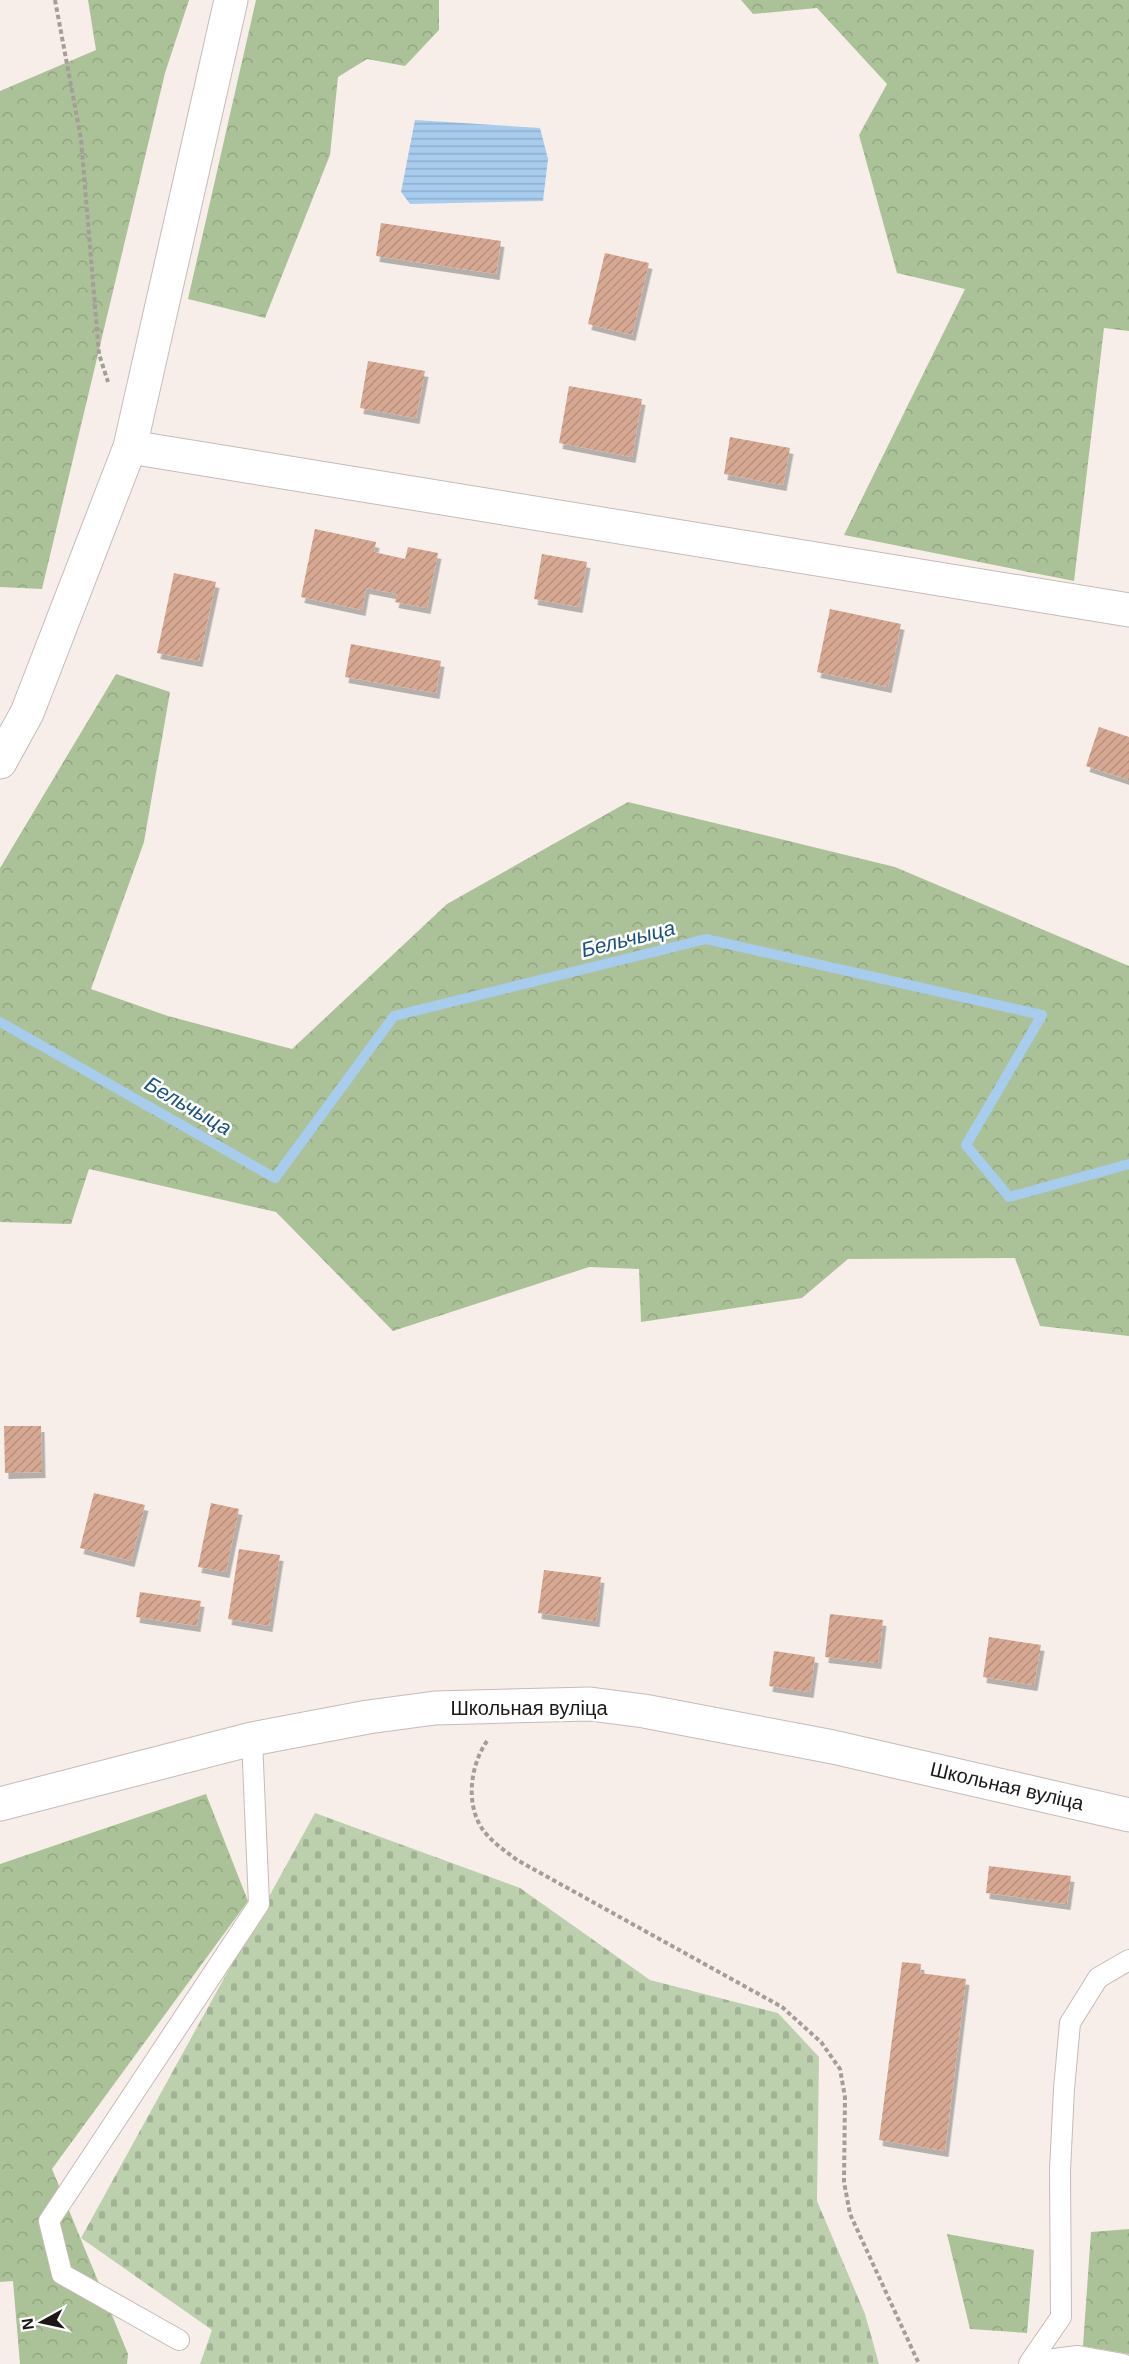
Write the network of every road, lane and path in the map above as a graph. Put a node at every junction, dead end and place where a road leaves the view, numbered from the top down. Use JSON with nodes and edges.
{"nodes":[{"id":1,"x":55,"y":0,"type":"edge"},
{"id":2,"x":231,"y":0,"type":"edge"},
{"id":3,"x":109,"y":385,"type":"dead end"},
{"id":4,"x":130,"y":447,"type":"junction"},
{"id":5,"x":1129,"y":610,"type":"edge"},
{"id":6,"x":0,"y":762,"type":"edge"},
{"id":7,"x":515,"y":1705,"type":"junction"},
{"id":8,"x":252,"y":1739,"type":"junction"},
{"id":9,"x":0,"y":1804,"type":"edge"},
{"id":10,"x":1129,"y":1815,"type":"edge"},
{"id":11,"x":1129,"y":1960,"type":"edge"},
{"id":12,"x":178,"y":2340,"type":"dead end"},
{"id":13,"x":1029,"y":2363,"type":"edge"},
{"id":14,"x":919,"y":2364,"type":"edge"},
{"id":15,"x":1123,"y":2364,"type":"edge"}],
"edges":[{"from":1,"to":3,"type":"path"},
{"from":2,"to":4,"type":"street"},
{"from":4,"to":5,"type":"street"},
{"from":4,"to":6,"type":"street"},
{"from":7,"to":8,"type":"street","name":"Школьная вуліца"},
{"from":7,"to":10,"type":"street","name":"Школьная вуліца"},
{"from":7,"to":14,"type":"path"},
{"from":8,"to":9,"type":"street","name":"Школьная вуліца"},
{"from":8,"to":12,"type":"lane"},
{"from":11,"to":13,"type":"lane"},
{"from":13,"to":15,"type":"lane"}]}
